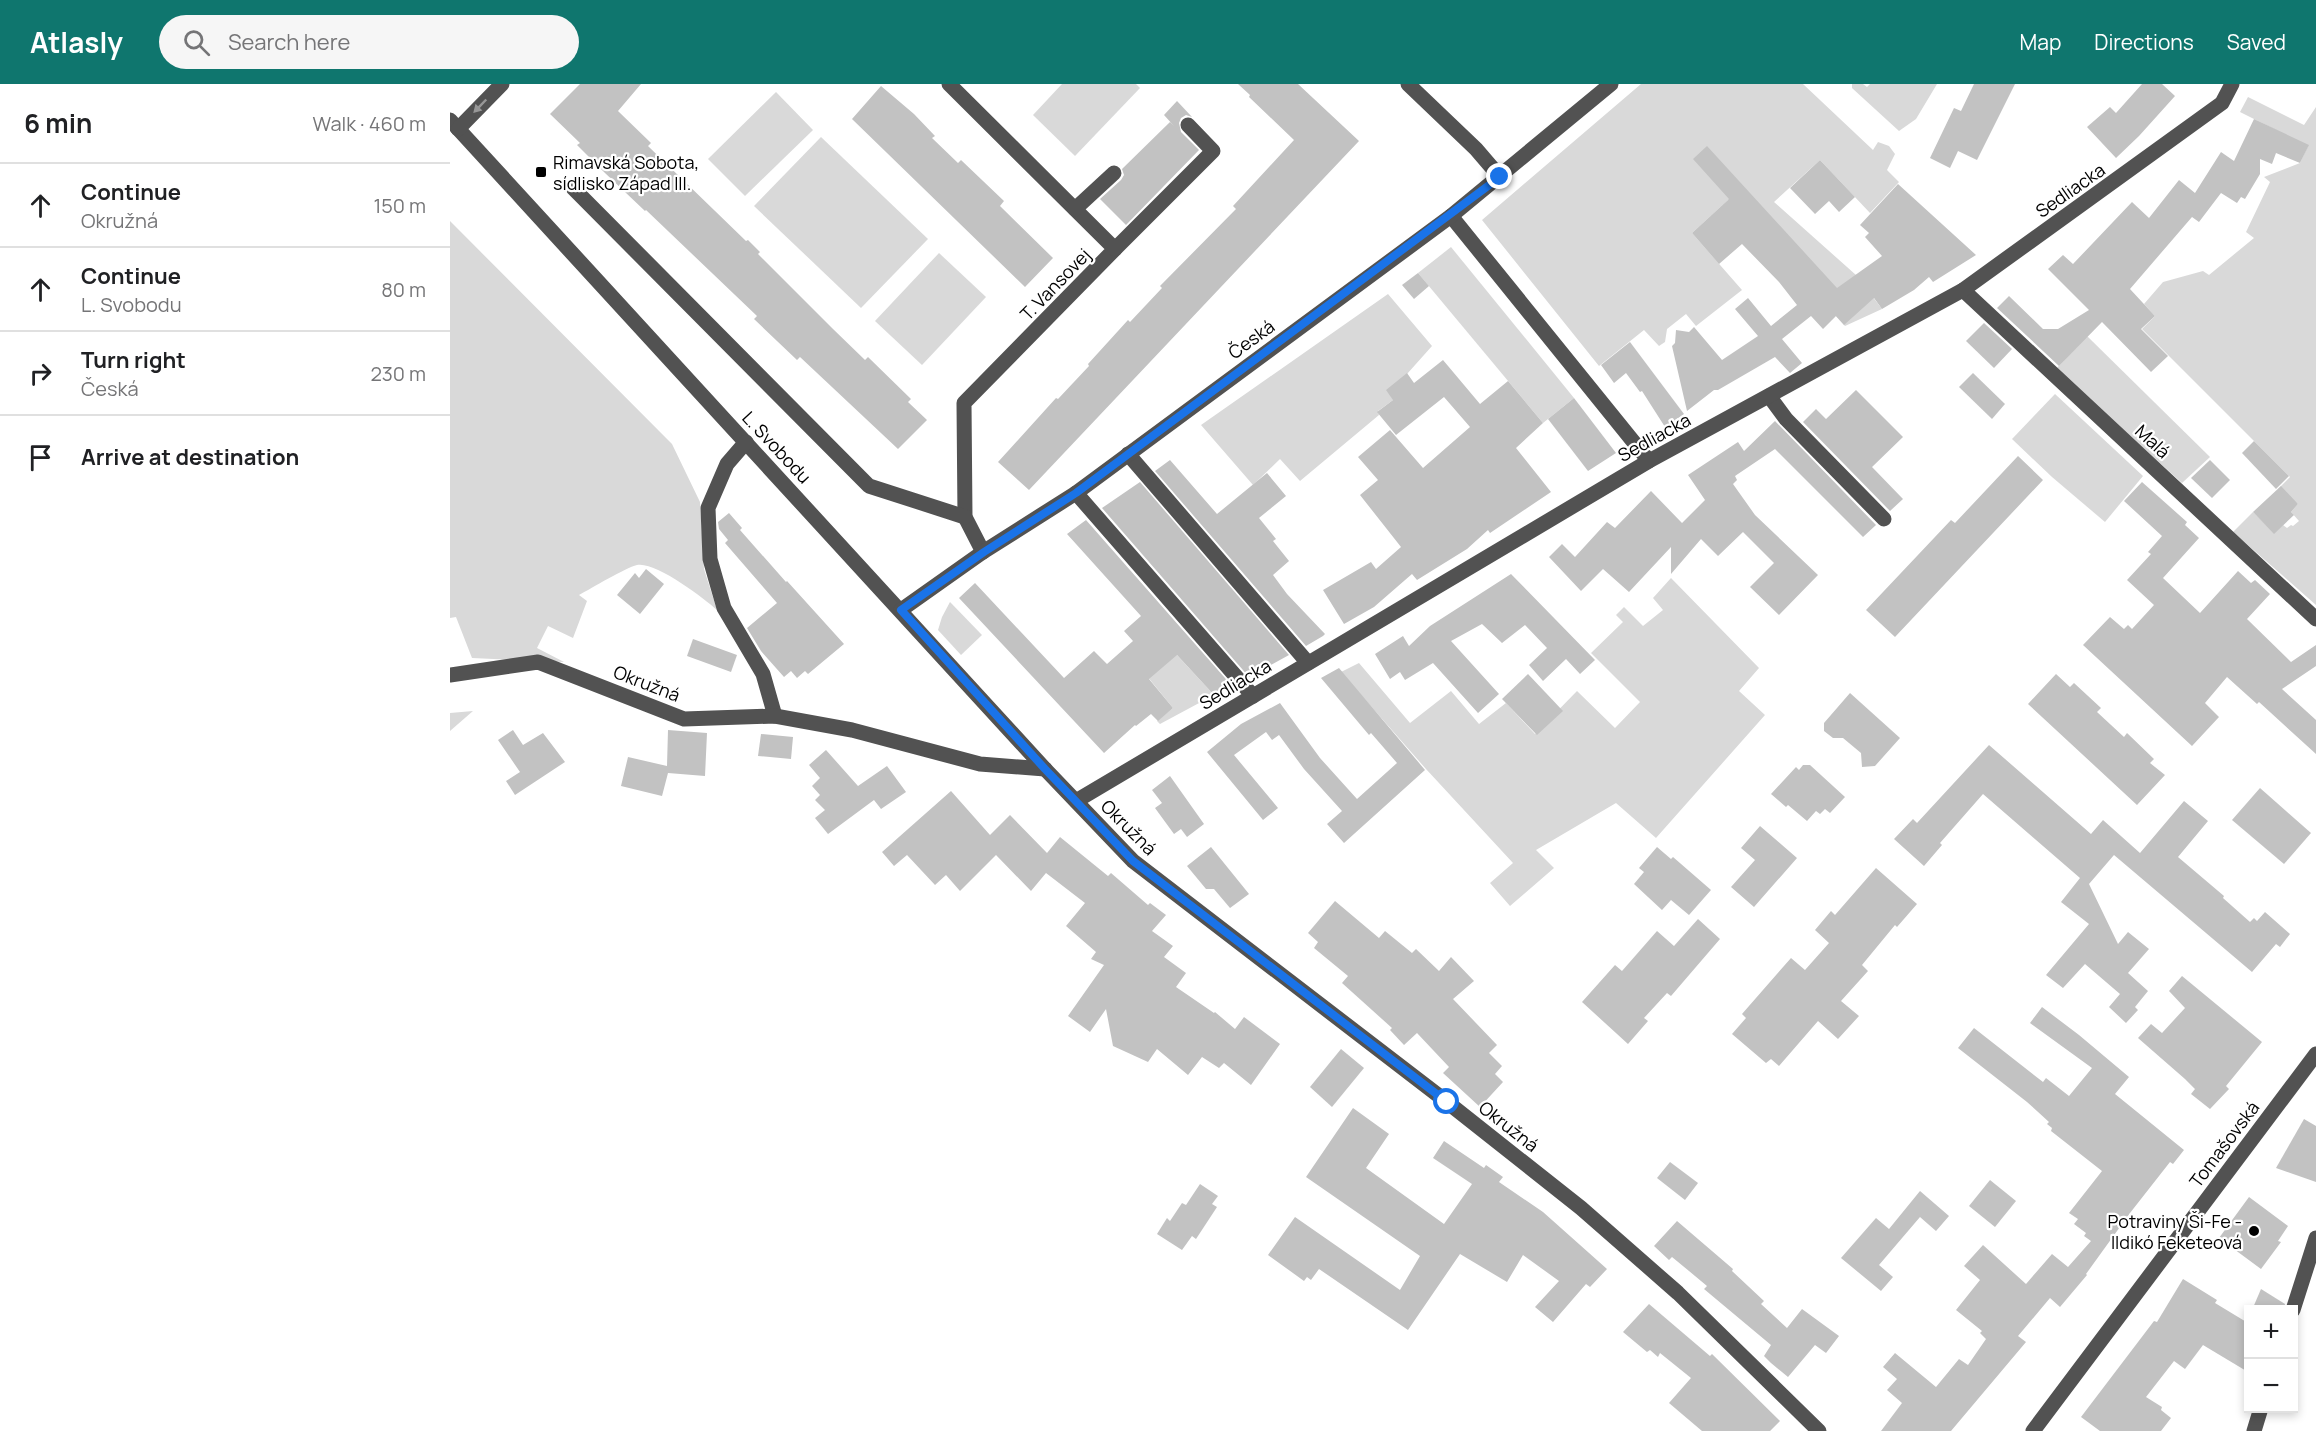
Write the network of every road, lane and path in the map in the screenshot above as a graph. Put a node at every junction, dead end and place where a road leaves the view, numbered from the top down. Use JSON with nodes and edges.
{"nodes":[{"id":1,"x":501,"y":84,"type":"edge"},
{"id":2,"x":948,"y":84,"type":"edge"},
{"id":3,"x":1408,"y":84,"type":"edge"},
{"id":4,"x":1611,"y":84,"type":"edge"},
{"id":5,"x":2232,"y":84,"type":"edge"},
{"id":6,"x":454,"y":124,"type":"edge"},
{"id":7,"x":1188,"y":125,"type":"dead end"},
{"id":8,"x":1114,"y":173,"type":"dead end"},
{"id":9,"x":1500,"y":177,"type":"junction"},
{"id":10,"x":573,"y":188,"type":"dead end"},
{"id":11,"x":1074,"y":208,"type":"junction"},
{"id":12,"x":1451,"y":216,"type":"junction"},
{"id":13,"x":1115,"y":249,"type":"junction"},
{"id":14,"x":1963,"y":290,"type":"junction"},
{"id":15,"x":1769,"y":396,"type":"junction"},
{"id":16,"x":746,"y":442,"type":"junction"},
{"id":17,"x":1128,"y":454,"type":"junction"},
{"id":18,"x":1649,"y":461,"type":"junction"},
{"id":19,"x":1076,"y":493,"type":"junction"},
{"id":20,"x":964,"y":517,"type":"junction"},
{"id":21,"x":1884,"y":519,"type":"dead end"},
{"id":22,"x":984,"y":552,"type":"junction"},
{"id":23,"x":901,"y":610,"type":"junction"},
{"id":24,"x":2316,"y":619,"type":"edge"},
{"id":25,"x":1308,"y":663,"type":"junction"},
{"id":26,"x":450,"y":675,"type":"edge"},
{"id":27,"x":1253,"y":696,"type":"junction"},
{"id":28,"x":775,"y":716,"type":"junction"},
{"id":29,"x":1045,"y":769,"type":"junction"},
{"id":30,"x":1076,"y":801,"type":"junction"},
{"id":31,"x":2316,"y":1054,"type":"edge"},
{"id":32,"x":2316,"y":1238,"type":"edge"},
{"id":33,"x":2295,"y":1305,"type":"edge"},
{"id":34,"x":2259,"y":1413,"type":"edge"},
{"id":35,"x":1819,"y":1431,"type":"edge"},
{"id":36,"x":2033,"y":1431,"type":"edge"},
{"id":37,"x":2254,"y":1431,"type":"edge"}],
"edges":[{"from":1,"to":6,"type":"street","one_way":true},
{"from":2,"to":11,"type":"street","name":"T. Vansovej"},
{"from":3,"to":9,"type":"street"},
{"from":4,"to":9,"type":"street","name":"Česká"},
{"from":5,"to":14,"type":"street","name":"Sedliacka"},
{"from":6,"to":16,"type":"street","name":"L. Svobodu"},
{"from":7,"to":13,"type":"street"},
{"from":8,"to":11,"type":"street"},
{"from":9,"to":12,"type":"street","name":"Česká"},
{"from":10,"to":20,"type":"street","name":"L. Svobodu"},
{"from":11,"to":13,"type":"street","name":"T. Vansovej"},
{"from":12,"to":17,"type":"street","name":"Česká"},
{"from":12,"to":18,"type":"street"},
{"from":13,"to":20,"type":"street","name":"T. Vansovej"},
{"from":14,"to":15,"type":"street","name":"Sedliacka"},
{"from":14,"to":24,"type":"street","name":"Malá"},
{"from":15,"to":18,"type":"street","name":"Sedliacka"},
{"from":15,"to":21,"type":"street"},
{"from":16,"to":23,"type":"street","name":"L. Svobodu"},
{"from":16,"to":28,"type":"street"},
{"from":17,"to":19,"type":"street","name":"Česká"},
{"from":17,"to":25,"type":"street"},
{"from":18,"to":25,"type":"street","name":"Sedliacka"},
{"from":19,"to":22,"type":"street","name":"Česká"},
{"from":19,"to":27,"type":"street"},
{"from":20,"to":22,"type":"street","name":"T. Vansovej"},
{"from":22,"to":23,"type":"street","name":"Česká"},
{"from":23,"to":29,"type":"street","name":"L. Svobodu"},
{"from":25,"to":27,"type":"street","name":"Sedliacka"},
{"from":26,"to":28,"type":"street","name":"Okružná"},
{"from":27,"to":30,"type":"street","name":"Sedliacka"},
{"from":28,"to":29,"type":"street","name":"Okružná"},
{"from":29,"to":30,"type":"street","name":"L. Svobodu"},
{"from":30,"to":35,"type":"street","name":"Okružná"},
{"from":31,"to":36,"type":"street","name":"Tomašovská"},
{"from":32,"to":33,"type":"street"},
{"from":34,"to":37,"type":"street"}]}
